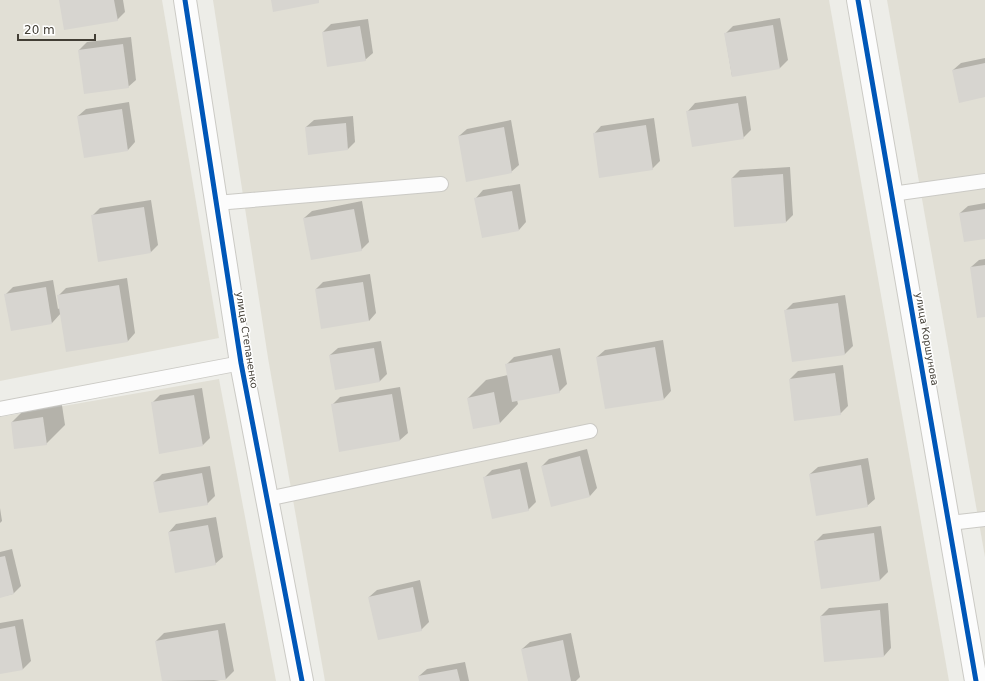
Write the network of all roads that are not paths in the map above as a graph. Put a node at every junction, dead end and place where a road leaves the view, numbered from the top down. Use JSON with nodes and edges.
{"nodes":[{"id":1,"x":185,"y":0,"type":"edge"},
{"id":2,"x":858,"y":0,"type":"edge"},
{"id":3,"x":985,"y":181,"type":"edge"},
{"id":4,"x":442,"y":184,"type":"dead end"},
{"id":5,"x":892,"y":194,"type":"junction"},
{"id":6,"x":216,"y":203,"type":"junction"},
{"id":7,"x":241,"y":363,"type":"junction"},
{"id":8,"x":0,"y":409,"type":"edge"},
{"id":9,"x":590,"y":431,"type":"dead end"},
{"id":10,"x":267,"y":499,"type":"junction"},
{"id":11,"x":985,"y":519,"type":"edge"},
{"id":12,"x":950,"y":523,"type":"junction"},
{"id":13,"x":302,"y":681,"type":"edge"},
{"id":14,"x":976,"y":681,"type":"edge"}],
"edges":[{"from":1,"to":6,"type":"street","name":"улица Степаненко"},
{"from":2,"to":5,"type":"street","name":"улица Коршунова"},
{"from":3,"to":5,"type":"lane"},
{"from":4,"to":6,"type":"lane"},
{"from":5,"to":12,"type":"street","name":"улица Коршунова"},
{"from":6,"to":7,"type":"street","name":"улица Степаненко"},
{"from":7,"to":8,"type":"lane"},
{"from":7,"to":10,"type":"street","name":"улица Степаненко"},
{"from":9,"to":10,"type":"lane"},
{"from":10,"to":13,"type":"street","name":"улица Степаненко"},
{"from":11,"to":12,"type":"lane"},
{"from":12,"to":14,"type":"street","name":"улица Коршунова"}]}
